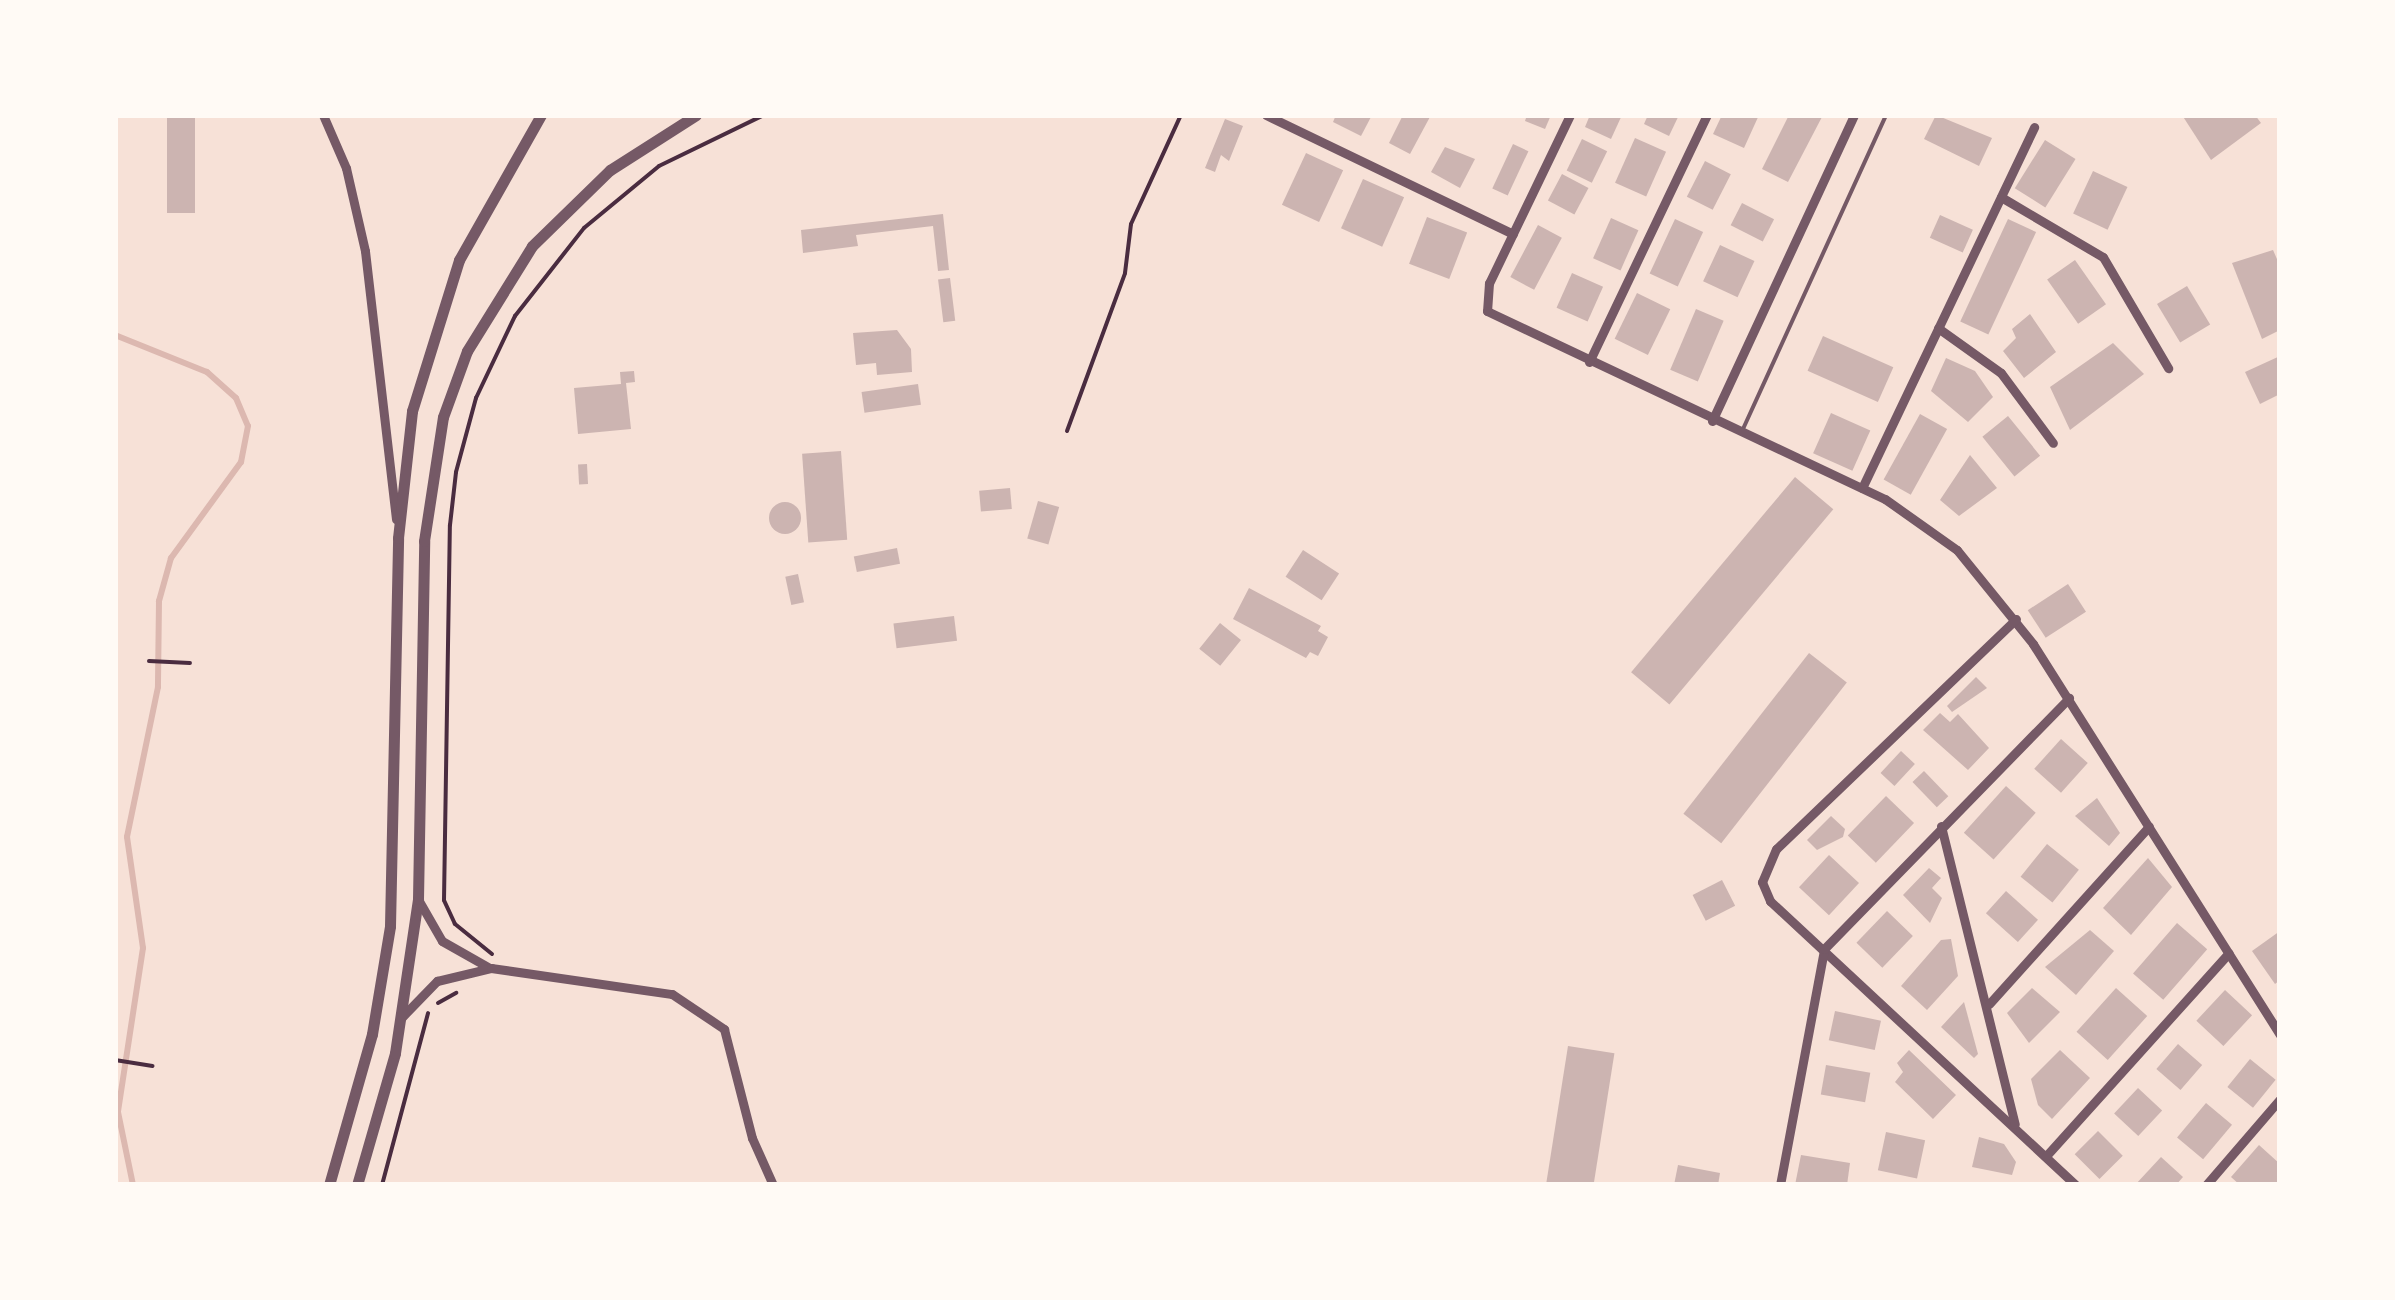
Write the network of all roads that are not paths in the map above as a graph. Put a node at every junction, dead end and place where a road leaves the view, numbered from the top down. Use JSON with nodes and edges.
{"nodes":[{"id":1,"x":324,"y":115,"type":"edge"},
{"id":2,"x":541,"y":115,"type":"edge"},
{"id":3,"x":696,"y":115,"type":"edge"},
{"id":4,"x":1266,"y":115,"type":"edge"},
{"id":5,"x":1570,"y":115,"type":"edge"},
{"id":6,"x":1706,"y":115,"type":"edge"},
{"id":7,"x":1854,"y":115,"type":"edge"},
{"id":8,"x":1886,"y":115,"type":"edge"},
{"id":9,"x":2034,"y":128,"type":"dead end"},
{"id":10,"x":2001,"y":197,"type":"junction"},
{"id":11,"x":1513,"y":234,"type":"junction"},
{"id":12,"x":1938,"y":328,"type":"junction"},
{"id":13,"x":1589,"y":362,"type":"junction"},
{"id":14,"x":2168,"y":368,"type":"dead end"},
{"id":15,"x":1712,"y":421,"type":"junction"},
{"id":16,"x":1741,"y":434,"type":"junction"},
{"id":17,"x":2053,"y":443,"type":"dead end"},
{"id":18,"x":1862,"y":488,"type":"junction"},
{"id":19,"x":398,"y":538,"type":"junction"},
{"id":20,"x":2016,"y":619,"type":"junction"},
{"id":21,"x":2068,"y":698,"type":"junction"},
{"id":22,"x":1940,"y":826,"type":"junction"},
{"id":23,"x":2149,"y":826,"type":"junction"},
{"id":24,"x":418,"y":900,"type":"junction"},
{"id":25,"x":1824,"y":949,"type":"junction"},
{"id":26,"x":2229,"y":952,"type":"junction"},
{"id":27,"x":490,"y":968,"type":"junction"},
{"id":28,"x":1989,"y":1004,"type":"junction"},
{"id":29,"x":402,"y":1018,"type":"junction"},
{"id":30,"x":2280,"y":1035,"type":"edge"},
{"id":31,"x":2280,"y":1099,"type":"edge"},
{"id":32,"x":2015,"y":1125,"type":"junction"},
{"id":33,"x":2046,"y":1156,"type":"junction"},
{"id":34,"x":329,"y":1185,"type":"edge"},
{"id":35,"x":356,"y":1185,"type":"edge"},
{"id":36,"x":773,"y":1185,"type":"edge"},
{"id":37,"x":1780,"y":1185,"type":"edge"},
{"id":38,"x":2076,"y":1185,"type":"edge"},
{"id":39,"x":2206,"y":1185,"type":"edge"}],
"edges":[{"from":1,"to":19,"type":"street"},
{"from":2,"to":19,"type":"street"},
{"from":3,"to":24,"type":"street"},
{"from":4,"to":11,"type":"street"},
{"from":5,"to":11,"type":"street"},
{"from":6,"to":13,"type":"street"},
{"from":7,"to":15,"type":"street"},
{"from":8,"to":16,"type":"lane"},
{"from":9,"to":10,"type":"street"},
{"from":10,"to":12,"type":"street"},
{"from":10,"to":14,"type":"street"},
{"from":11,"to":13,"type":"street"},
{"from":12,"to":17,"type":"street"},
{"from":12,"to":18,"type":"street"},
{"from":13,"to":15,"type":"street"},
{"from":15,"to":16,"type":"street"},
{"from":16,"to":18,"type":"street"},
{"from":18,"to":20,"type":"street"},
{"from":19,"to":34,"type":"street"},
{"from":20,"to":21,"type":"street"},
{"from":20,"to":25,"type":"street"},
{"from":21,"to":22,"type":"street"},
{"from":21,"to":23,"type":"street"},
{"from":22,"to":25,"type":"street"},
{"from":22,"to":28,"type":"street"},
{"from":23,"to":26,"type":"street"},
{"from":23,"to":28,"type":"street"},
{"from":24,"to":27,"type":"street"},
{"from":24,"to":29,"type":"street"},
{"from":25,"to":32,"type":"street"},
{"from":25,"to":37,"type":"street"},
{"from":26,"to":30,"type":"street"},
{"from":26,"to":33,"type":"street"},
{"from":27,"to":29,"type":"street"},
{"from":27,"to":36,"type":"street"},
{"from":28,"to":32,"type":"street"},
{"from":29,"to":35,"type":"street"},
{"from":31,"to":39,"type":"street"},
{"from":32,"to":33,"type":"street"},
{"from":33,"to":38,"type":"street"}]}
